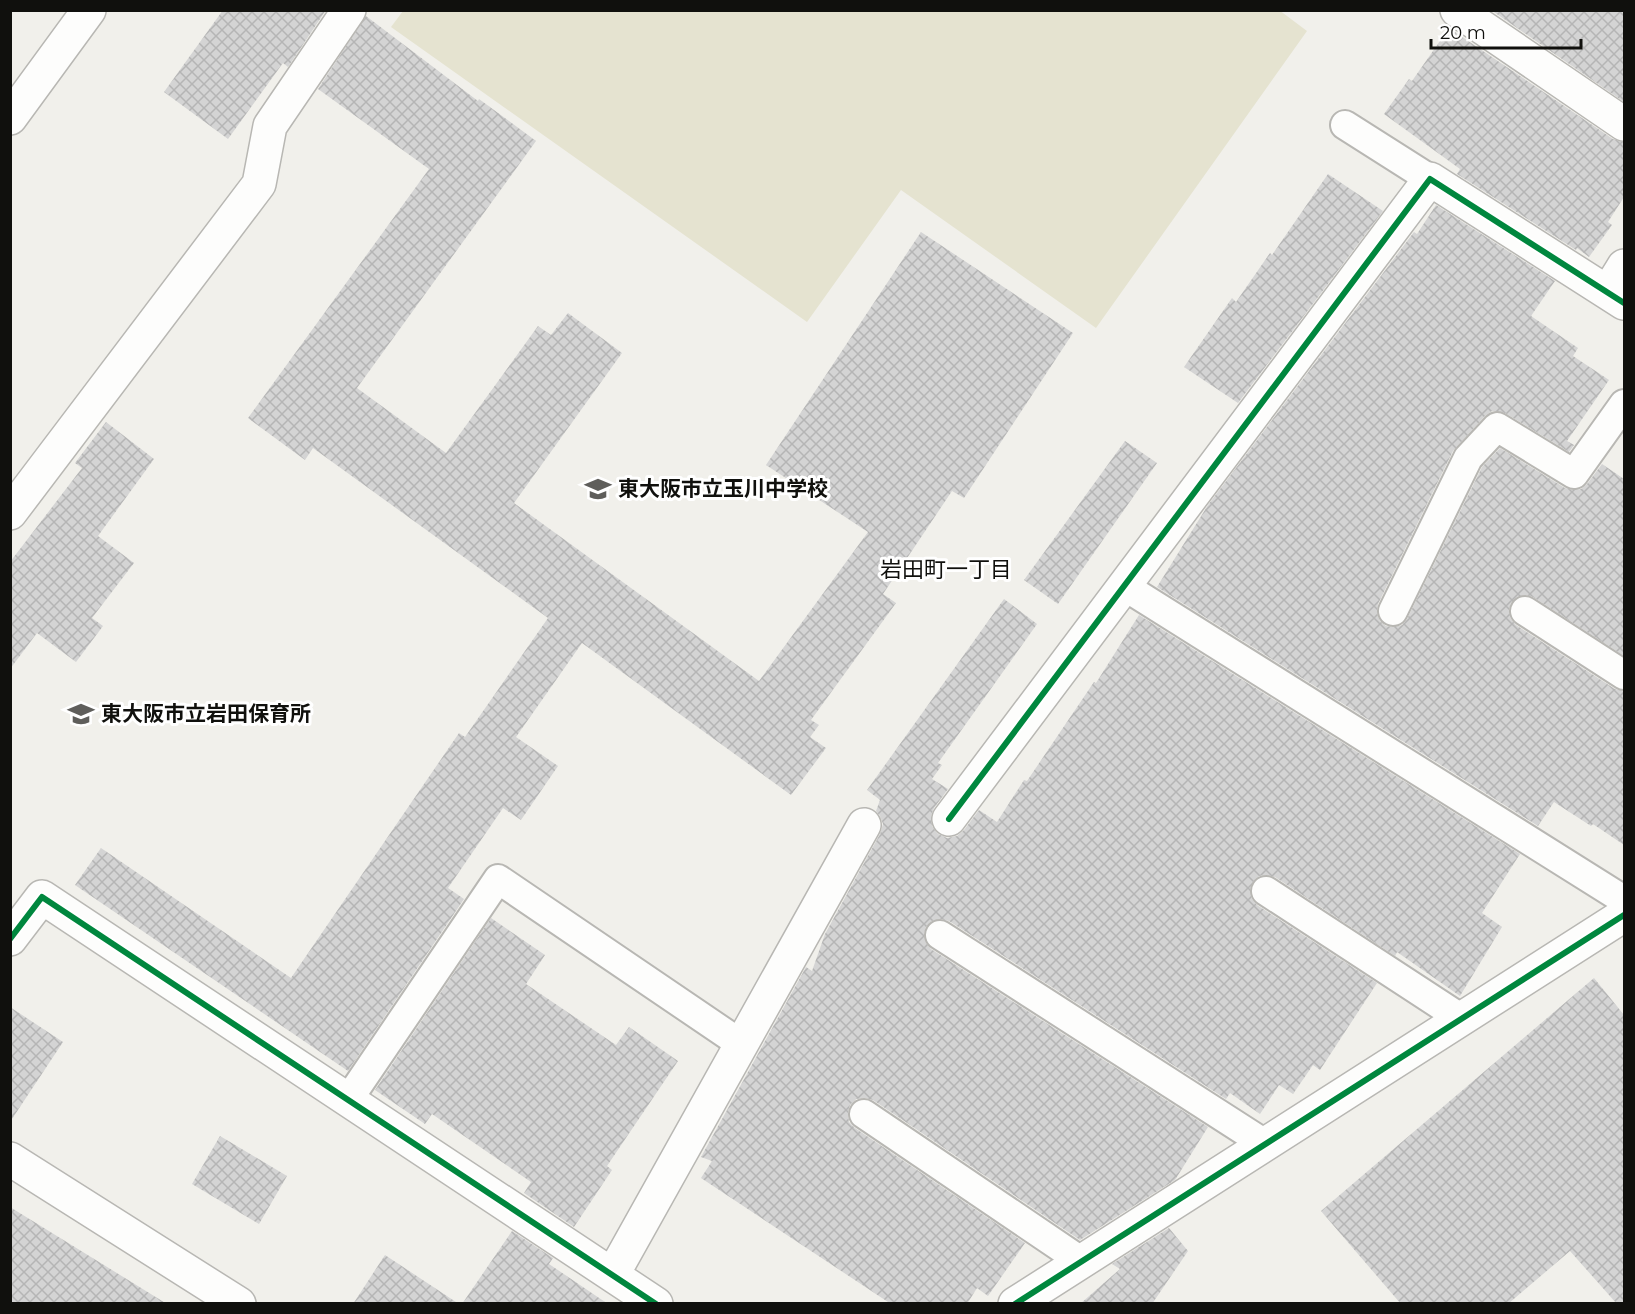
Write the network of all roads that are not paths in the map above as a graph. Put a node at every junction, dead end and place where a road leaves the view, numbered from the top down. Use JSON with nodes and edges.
{"nodes":[{"id":1,"x":89,"y":10,"type":"edge"},
{"id":2,"x":349,"y":10,"type":"edge"},
{"id":3,"x":1457,"y":10,"type":"edge"},
{"id":4,"x":10,"y":118,"type":"edge"},
{"id":5,"x":1624,"y":124,"type":"edge"},
{"id":6,"x":1345,"y":125,"type":"dead end"},
{"id":7,"x":1430,"y":179,"type":"junction"},
{"id":8,"x":1619,"y":286,"type":"edge"},
{"id":9,"x":1624,"y":404,"type":"edge"},
{"id":10,"x":10,"y":513,"type":"edge"},
{"id":11,"x":1124,"y":586,"type":"junction"},
{"id":12,"x":1393,"y":611,"type":"dead end"},
{"id":13,"x":1525,"y":611,"type":"dead end"},
{"id":14,"x":1624,"y":675,"type":"edge"},
{"id":15,"x":949,"y":819,"type":"dead end"},
{"id":16,"x":864,"y":825,"type":"dead end"},
{"id":17,"x":1266,"y":891,"type":"dead end"},
{"id":18,"x":1624,"y":900,"type":"edge"},
{"id":19,"x":1624,"y":915,"type":"edge"},
{"id":20,"x":940,"y":935,"type":"dead end"},
{"id":21,"x":10,"y":939,"type":"edge"},
{"id":22,"x":1462,"y":1019,"type":"junction"},
{"id":23,"x":741,"y":1044,"type":"junction"},
{"id":24,"x":348,"y":1100,"type":"junction"},
{"id":25,"x":864,"y":1114,"type":"dead end"},
{"id":26,"x":1265,"y":1144,"type":"junction"},
{"id":27,"x":10,"y":1160,"type":"edge"},
{"id":28,"x":1081,"y":1261,"type":"junction"},
{"id":29,"x":613,"y":1274,"type":"junction"},
{"id":30,"x":239,"y":1304,"type":"edge"},
{"id":31,"x":656,"y":1304,"type":"edge"},
{"id":32,"x":1015,"y":1304,"type":"edge"}],
"edges":[{"from":1,"to":4,"type":"street"},
{"from":2,"to":10,"type":"street"},
{"from":3,"to":5,"type":"street"},
{"from":6,"to":7,"type":"lane"},
{"from":7,"to":8,"type":"street"},
{"from":7,"to":11,"type":"street"},
{"from":9,"to":12,"type":"lane"},
{"from":11,"to":15,"type":"street"},
{"from":11,"to":18,"type":"lane"},
{"from":13,"to":14,"type":"lane"},
{"from":16,"to":23,"type":"street"},
{"from":17,"to":22,"type":"lane"},
{"from":19,"to":22,"type":"street"},
{"from":20,"to":26,"type":"lane"},
{"from":21,"to":24,"type":"street"},
{"from":22,"to":26,"type":"street"},
{"from":23,"to":24,"type":"lane"},
{"from":23,"to":29,"type":"street"},
{"from":24,"to":29,"type":"street"},
{"from":25,"to":28,"type":"lane"},
{"from":26,"to":28,"type":"street"},
{"from":27,"to":30,"type":"street"},
{"from":28,"to":32,"type":"street"},
{"from":29,"to":31,"type":"street"}]}
